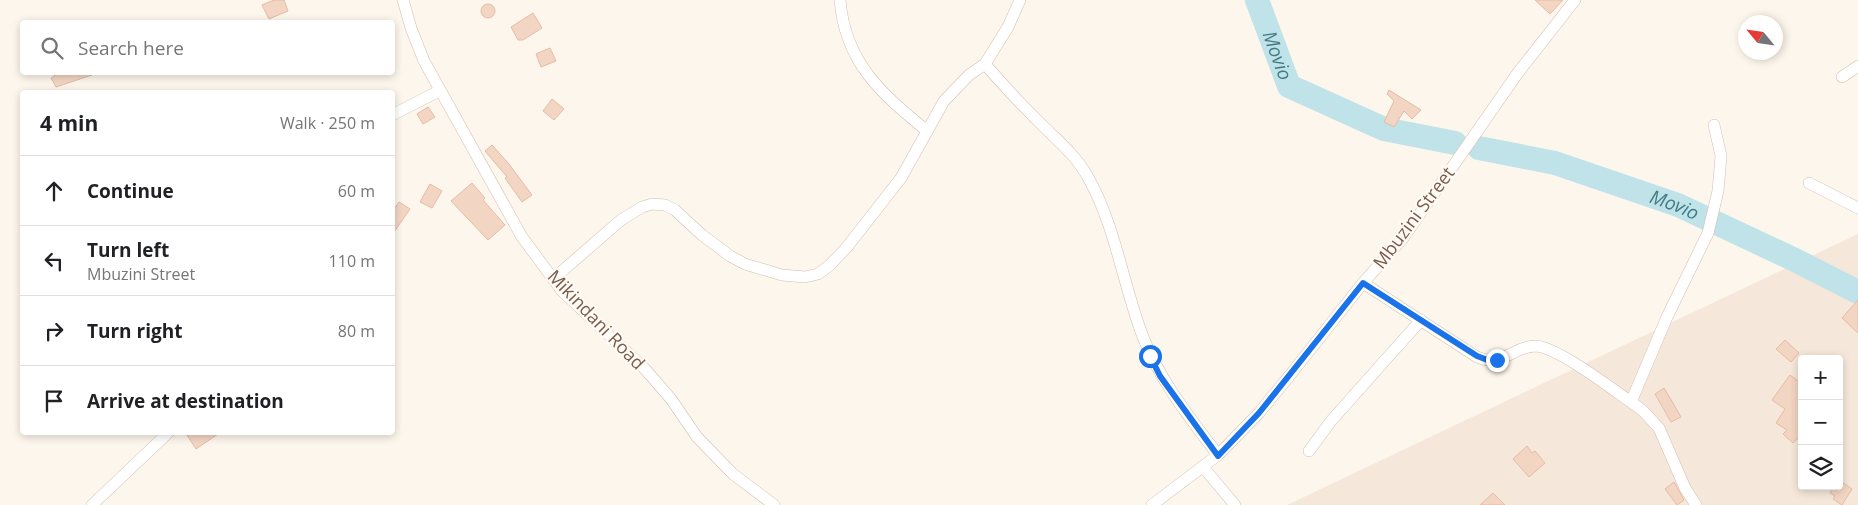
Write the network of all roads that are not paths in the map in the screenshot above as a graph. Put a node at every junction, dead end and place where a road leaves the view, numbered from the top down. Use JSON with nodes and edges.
{"nodes":[{"id":1,"x":403,"y":0,"type":"edge"},
{"id":2,"x":840,"y":0,"type":"edge"},
{"id":3,"x":1020,"y":0,"type":"edge"},
{"id":4,"x":1575,"y":0,"type":"edge"},
{"id":5,"x":985,"y":64,"type":"junction"},
{"id":6,"x":1858,"y":66,"type":"edge"},
{"id":7,"x":1842,"y":77,"type":"dead end"},
{"id":8,"x":439,"y":91,"type":"junction"},
{"id":9,"x":395,"y":113,"type":"edge"},
{"id":10,"x":1714,"y":125,"type":"dead end"},
{"id":11,"x":926,"y":132,"type":"junction"},
{"id":12,"x":1809,"y":184,"type":"dead end"},
{"id":13,"x":1858,"y":208,"type":"edge"},
{"id":14,"x":553,"y":279,"type":"junction"},
{"id":15,"x":1363,"y":283,"type":"junction"},
{"id":16,"x":1421,"y":320,"type":"junction"},
{"id":17,"x":1631,"y":402,"type":"junction"},
{"id":18,"x":166,"y":435,"type":"edge"},
{"id":19,"x":1309,"y":451,"type":"dead end"},
{"id":20,"x":1218,"y":456,"type":"junction"},
{"id":21,"x":1203,"y":467,"type":"junction"},
{"id":22,"x":92,"y":505,"type":"edge"},
{"id":23,"x":774,"y":505,"type":"edge"},
{"id":24,"x":1152,"y":505,"type":"edge"},
{"id":25,"x":1235,"y":505,"type":"edge"},
{"id":26,"x":1696,"y":505,"type":"edge"}],
"edges":[{"from":1,"to":8,"type":"street","name":"Mikindani Road"},
{"from":2,"to":11,"type":"street"},
{"from":3,"to":5,"type":"street"},
{"from":4,"to":15,"type":"street","name":"Mbuzini Street"},
{"from":5,"to":11,"type":"street"},
{"from":5,"to":20,"type":"street"},
{"from":6,"to":7,"type":"street"},
{"from":8,"to":9,"type":"street"},
{"from":8,"to":14,"type":"street","name":"Mikindani Road"},
{"from":10,"to":17,"type":"street"},
{"from":11,"to":14,"type":"street"},
{"from":12,"to":13,"type":"street"},
{"from":14,"to":23,"type":"street","name":"Mikindani Road"},
{"from":15,"to":16,"type":"street"},
{"from":15,"to":20,"type":"street","name":"Mbuzini Street"},
{"from":16,"to":17,"type":"street"},
{"from":16,"to":19,"type":"street"},
{"from":17,"to":26,"type":"street"},
{"from":18,"to":22,"type":"street"},
{"from":20,"to":21,"type":"street","name":"Mbuzini Street"},
{"from":21,"to":24,"type":"street","name":"Mbuzini Street"},
{"from":21,"to":25,"type":"street"}]}
